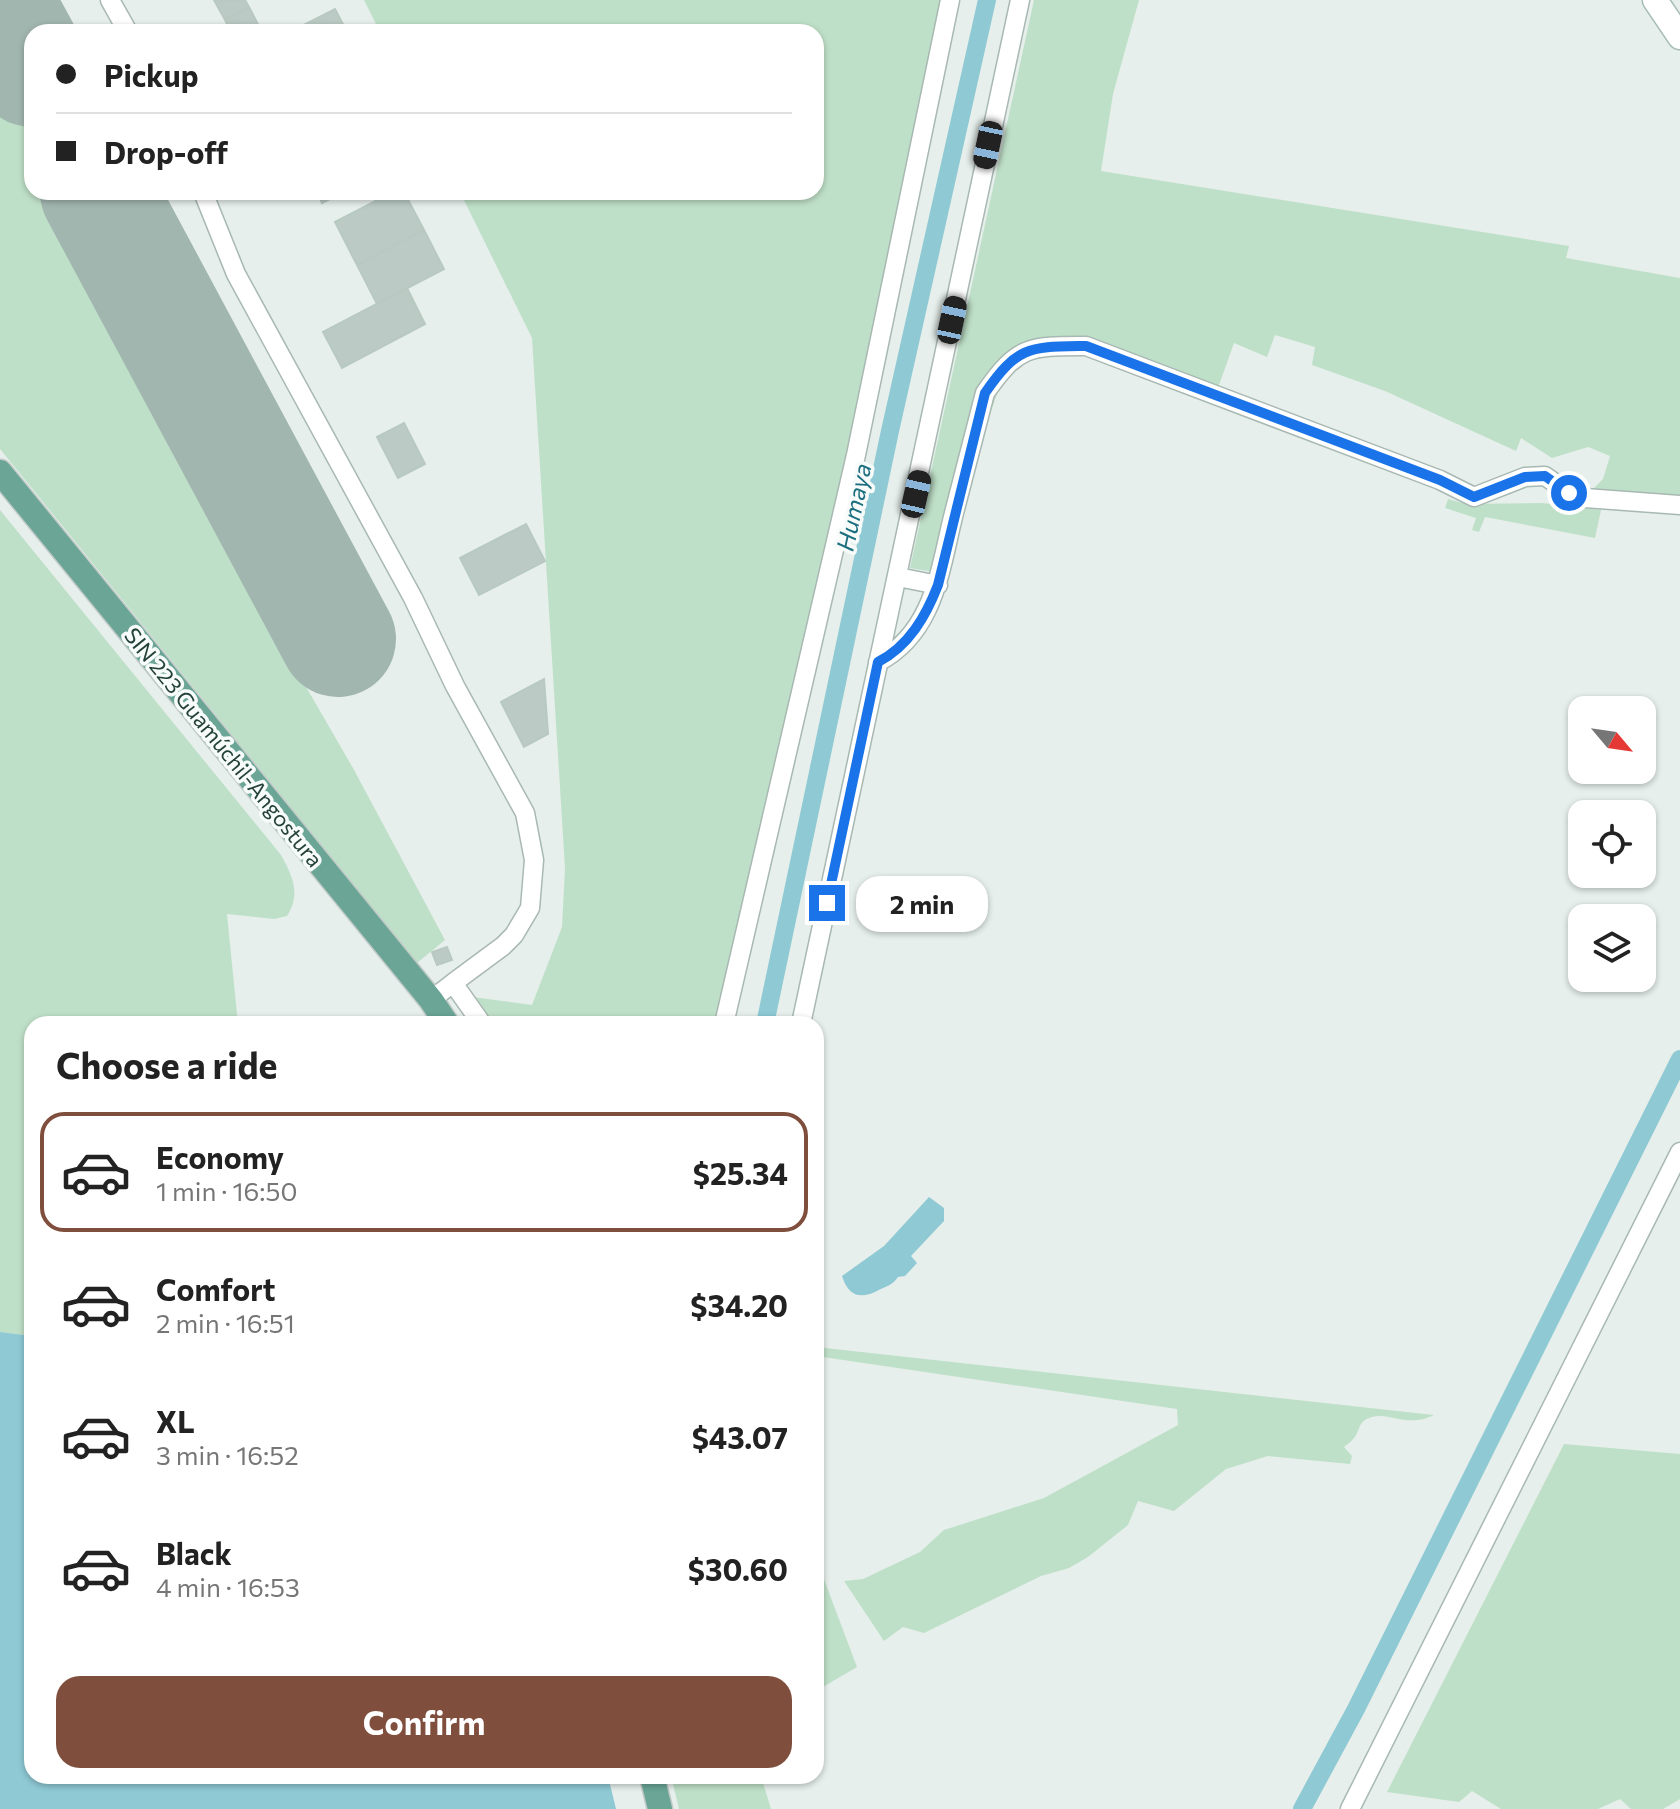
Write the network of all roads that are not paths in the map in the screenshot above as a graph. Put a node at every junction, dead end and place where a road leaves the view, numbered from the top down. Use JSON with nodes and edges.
{"nodes":[{"id":1,"x":110,"y":0,"type":"edge"},
{"id":2,"x":950,"y":0,"type":"edge"},
{"id":3,"x":1020,"y":0,"type":"edge"},
{"id":4,"x":1655,"y":0,"type":"edge"},
{"id":5,"x":124,"y":24,"type":"edge"},
{"id":6,"x":1680,"y":37,"type":"edge"},
{"id":7,"x":206,"y":200,"type":"edge"},
{"id":8,"x":0,"y":472,"type":"edge"},
{"id":9,"x":1680,"y":505,"type":"edge"},
{"id":10,"x":898,"y":577,"type":"junction"},
{"id":11,"x":938,"y":585,"type":"junction"},
{"id":12,"x":878,"y":662,"type":"junction"},
{"id":13,"x":453,"y":983,"type":"junction"},
{"id":14,"x":431,"y":1000,"type":"junction"},
{"id":15,"x":442,"y":1016,"type":"edge"},
{"id":16,"x":476,"y":1016,"type":"edge"},
{"id":17,"x":726,"y":1016,"type":"edge"},
{"id":18,"x":803,"y":1016,"type":"edge"},
{"id":19,"x":1680,"y":1152,"type":"edge"},
{"id":20,"x":654,"y":1784,"type":"edge"},
{"id":21,"x":660,"y":1809,"type":"edge"},
{"id":22,"x":1350,"y":1809,"type":"edge"}],
"edges":[{"from":1,"to":5,"type":"street"},
{"from":2,"to":17,"type":"street"},
{"from":3,"to":10,"type":"street"},
{"from":4,"to":6,"type":"street"},
{"from":7,"to":13,"type":"street"},
{"from":8,"to":14,"type":"main road","name":"SIN 223 Guamúchil-Angostura"},
{"from":9,"to":11,"type":"street"},
{"from":10,"to":11,"type":"street"},
{"from":10,"to":12,"type":"street"},
{"from":11,"to":12,"type":"street"},
{"from":12,"to":18,"type":"street"},
{"from":13,"to":14,"type":"street"},
{"from":13,"to":16,"type":"street"},
{"from":14,"to":15,"type":"main road","name":"SIN 223 Guamúchil-Angostura"},
{"from":19,"to":22,"type":"street"},
{"from":20,"to":21,"type":"main road"}]}
